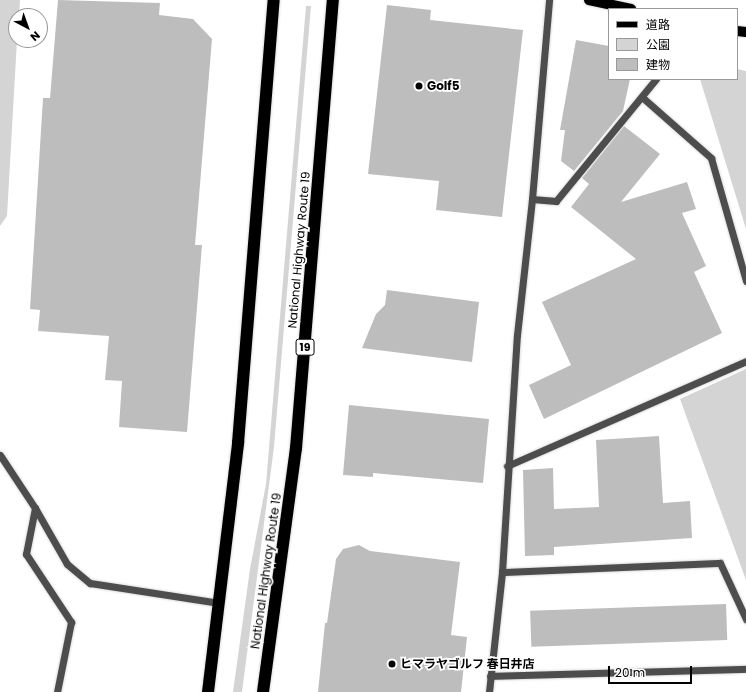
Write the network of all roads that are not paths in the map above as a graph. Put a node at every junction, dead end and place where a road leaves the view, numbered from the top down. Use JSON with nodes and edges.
{"nodes":[{"id":1,"x":274,"y":0,"type":"edge"},
{"id":2,"x":333,"y":0,"type":"edge"},
{"id":3,"x":549,"y":0,"type":"edge"},
{"id":4,"x":589,"y":0,"type":"edge"},
{"id":5,"x":626,"y":8,"type":"edge"},
{"id":6,"x":655,"y":80,"type":"edge"},
{"id":7,"x":643,"y":98,"type":"junction"},
{"id":8,"x":532,"y":199,"type":"junction"},
{"id":9,"x":746,"y":280,"type":"edge"},
{"id":10,"x":746,"y":361,"type":"edge"},
{"id":11,"x":0,"y":455,"type":"edge"},
{"id":12,"x":507,"y":466,"type":"junction"},
{"id":13,"x":35,"y":508,"type":"junction"},
{"id":14,"x":502,"y":572,"type":"junction"},
{"id":15,"x":219,"y":603,"type":"junction"},
{"id":16,"x":746,"y":619,"type":"edge"},
{"id":17,"x":746,"y":669,"type":"edge"},
{"id":18,"x":490,"y":676,"type":"junction"},
{"id":19,"x":57,"y":692,"type":"edge"},
{"id":20,"x":208,"y":692,"type":"edge"},
{"id":21,"x":263,"y":692,"type":"edge"},
{"id":22,"x":488,"y":692,"type":"edge"}],
"edges":[{"from":1,"to":15,"type":"highway"},
{"from":2,"to":21,"type":"highway","name":"National Highway Route 19","number":"19"},
{"from":3,"to":8,"type":"street"},
{"from":4,"to":5,"type":"main road"},
{"from":6,"to":7,"type":"street"},
{"from":7,"to":8,"type":"street"},
{"from":7,"to":9,"type":"street"},
{"from":8,"to":12,"type":"street"},
{"from":10,"to":12,"type":"street"},
{"from":11,"to":13,"type":"street"},
{"from":12,"to":14,"type":"street"},
{"from":13,"to":15,"type":"street"},
{"from":13,"to":19,"type":"street"},
{"from":14,"to":16,"type":"street"},
{"from":14,"to":18,"type":"street"},
{"from":15,"to":20,"type":"highway"},
{"from":17,"to":18,"type":"street"},
{"from":18,"to":22,"type":"street"}]}
